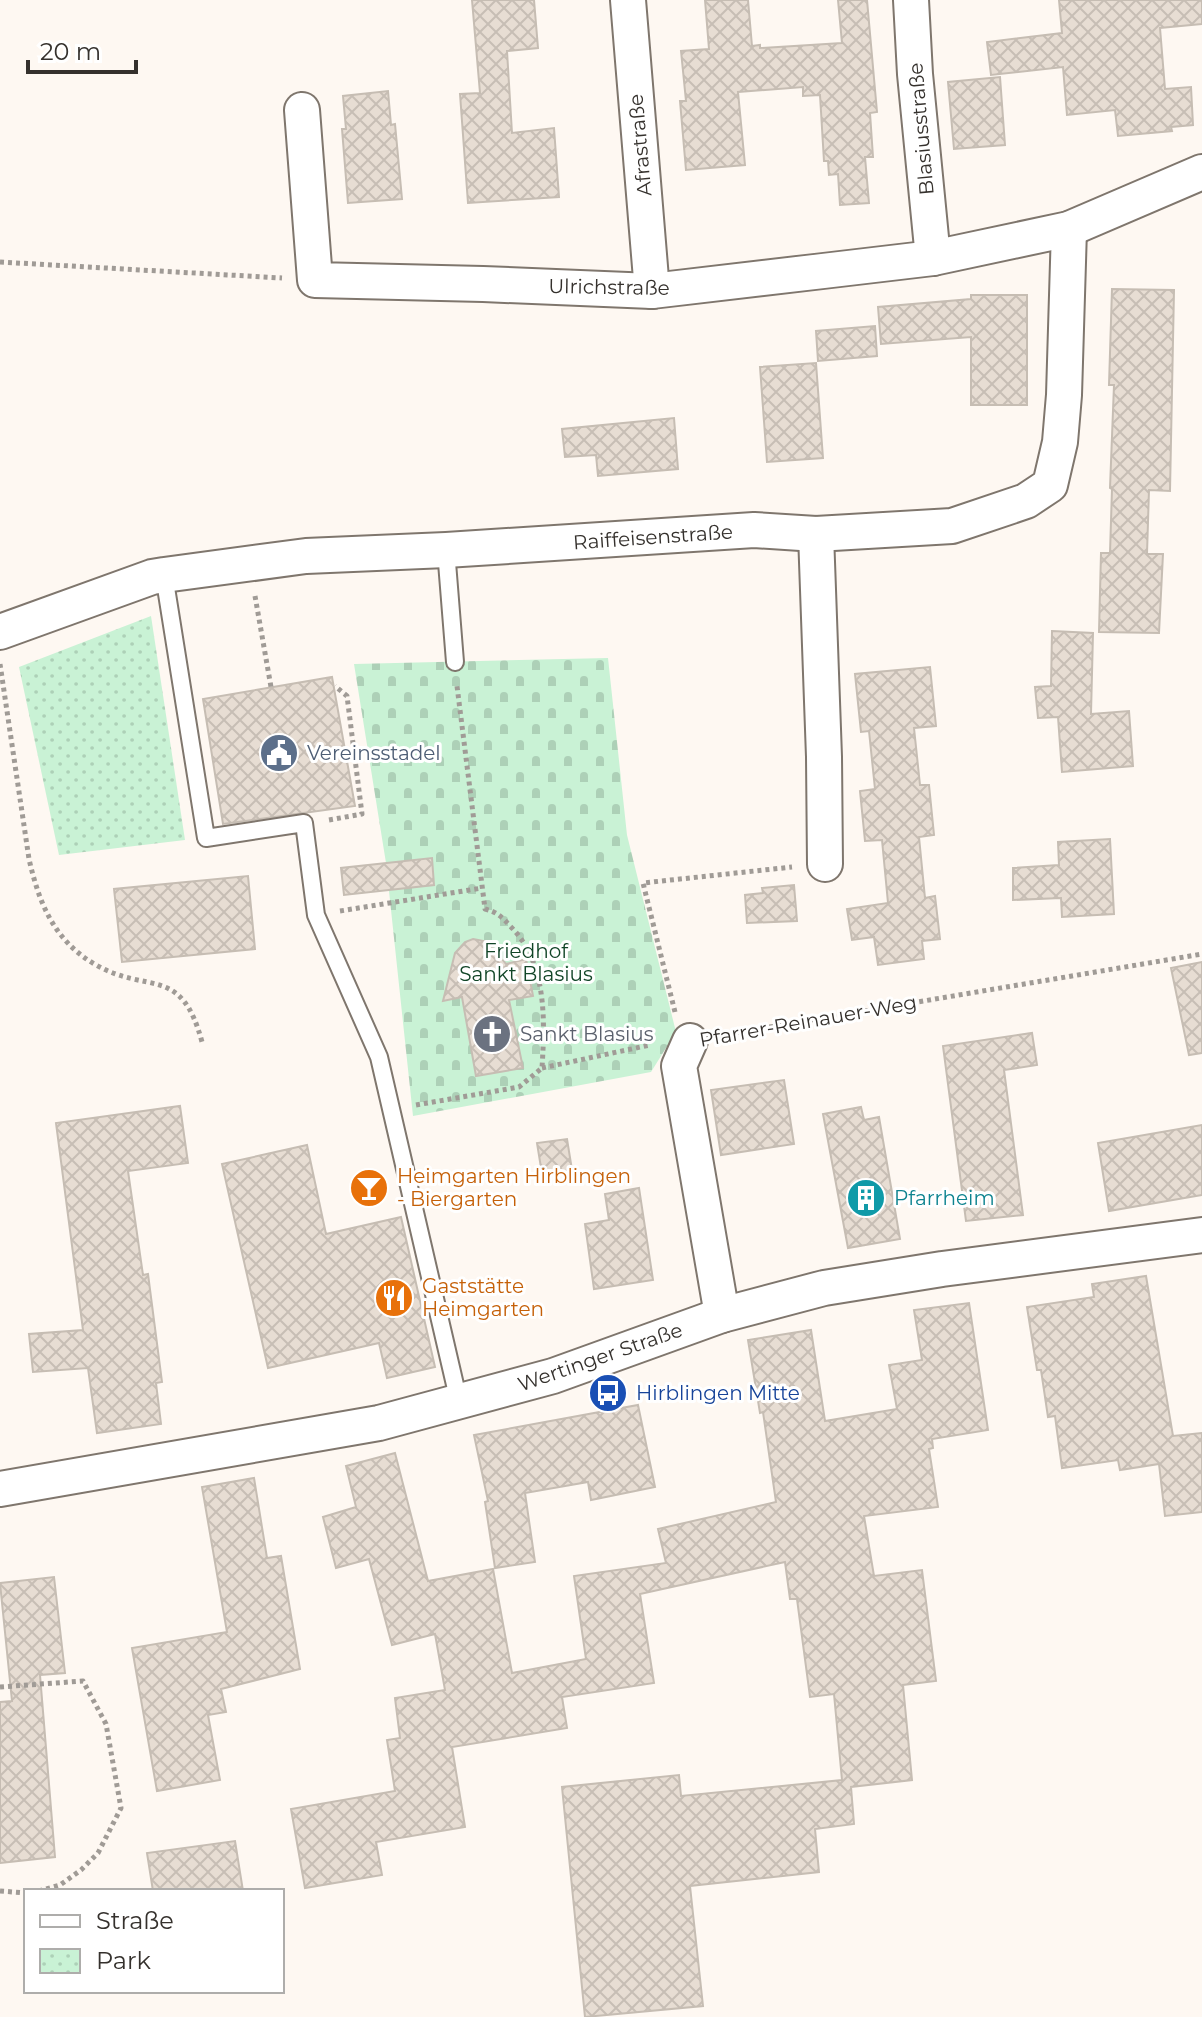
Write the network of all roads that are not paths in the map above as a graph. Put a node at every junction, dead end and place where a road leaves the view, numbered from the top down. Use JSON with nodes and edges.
{"nodes":[{"id":1,"x":628,"y":0,"type":"edge"},
{"id":2,"x":911,"y":0,"type":"edge"},
{"id":3,"x":302,"y":110,"type":"dead end"},
{"id":4,"x":1202,"y":172,"type":"edge"},
{"id":5,"x":1069,"y":229,"type":"junction"},
{"id":6,"x":933,"y":258,"type":"junction"},
{"id":7,"x":652,"y":291,"type":"junction"},
{"id":8,"x":816,"y":534,"type":"junction"},
{"id":9,"x":446,"y":550,"type":"junction"},
{"id":10,"x":164,"y":575,"type":"junction"},
{"id":11,"x":0,"y":632,"type":"edge"},
{"id":12,"x":455,"y":662,"type":"road end"},
{"id":13,"x":825,"y":864,"type":"road end"},
{"id":14,"x":685,"y":1053,"type":"road end"},
{"id":15,"x":1202,"y":1235,"type":"edge"},
{"id":16,"x":722,"y":1315,"type":"junction"},
{"id":17,"x":459,"y":1402,"type":"junction"},
{"id":18,"x":0,"y":1489,"type":"edge"}],
"edges":[{"from":1,"to":7,"type":"street","name":"Afrastraße"},
{"from":2,"to":6,"type":"street","name":"Blasiusstraße"},
{"from":3,"to":7,"type":"street","name":"Ulrichstraße"},
{"from":4,"to":5,"type":"street","name":"Ulrichstraße"},
{"from":5,"to":6,"type":"street","name":"Ulrichstraße"},
{"from":5,"to":8,"type":"street","name":"Raiffeisenstraße"},
{"from":6,"to":7,"type":"street","name":"Ulrichstraße"},
{"from":8,"to":9,"type":"street","name":"Raiffeisenstraße"},
{"from":8,"to":13,"type":"street"},
{"from":9,"to":10,"type":"street","name":"Raiffeisenstraße"},
{"from":9,"to":12,"type":"lane"},
{"from":10,"to":11,"type":"street","name":"Raiffeisenstraße"},
{"from":10,"to":17,"type":"lane"},
{"from":14,"to":16,"type":"street","name":"Pfarrer-Reinauer-Weg"},
{"from":15,"to":16,"type":"street","name":"Wertinger Straße"},
{"from":16,"to":17,"type":"street","name":"Wertinger Straße"},
{"from":17,"to":18,"type":"street","name":"Wertinger Straße"}]}
